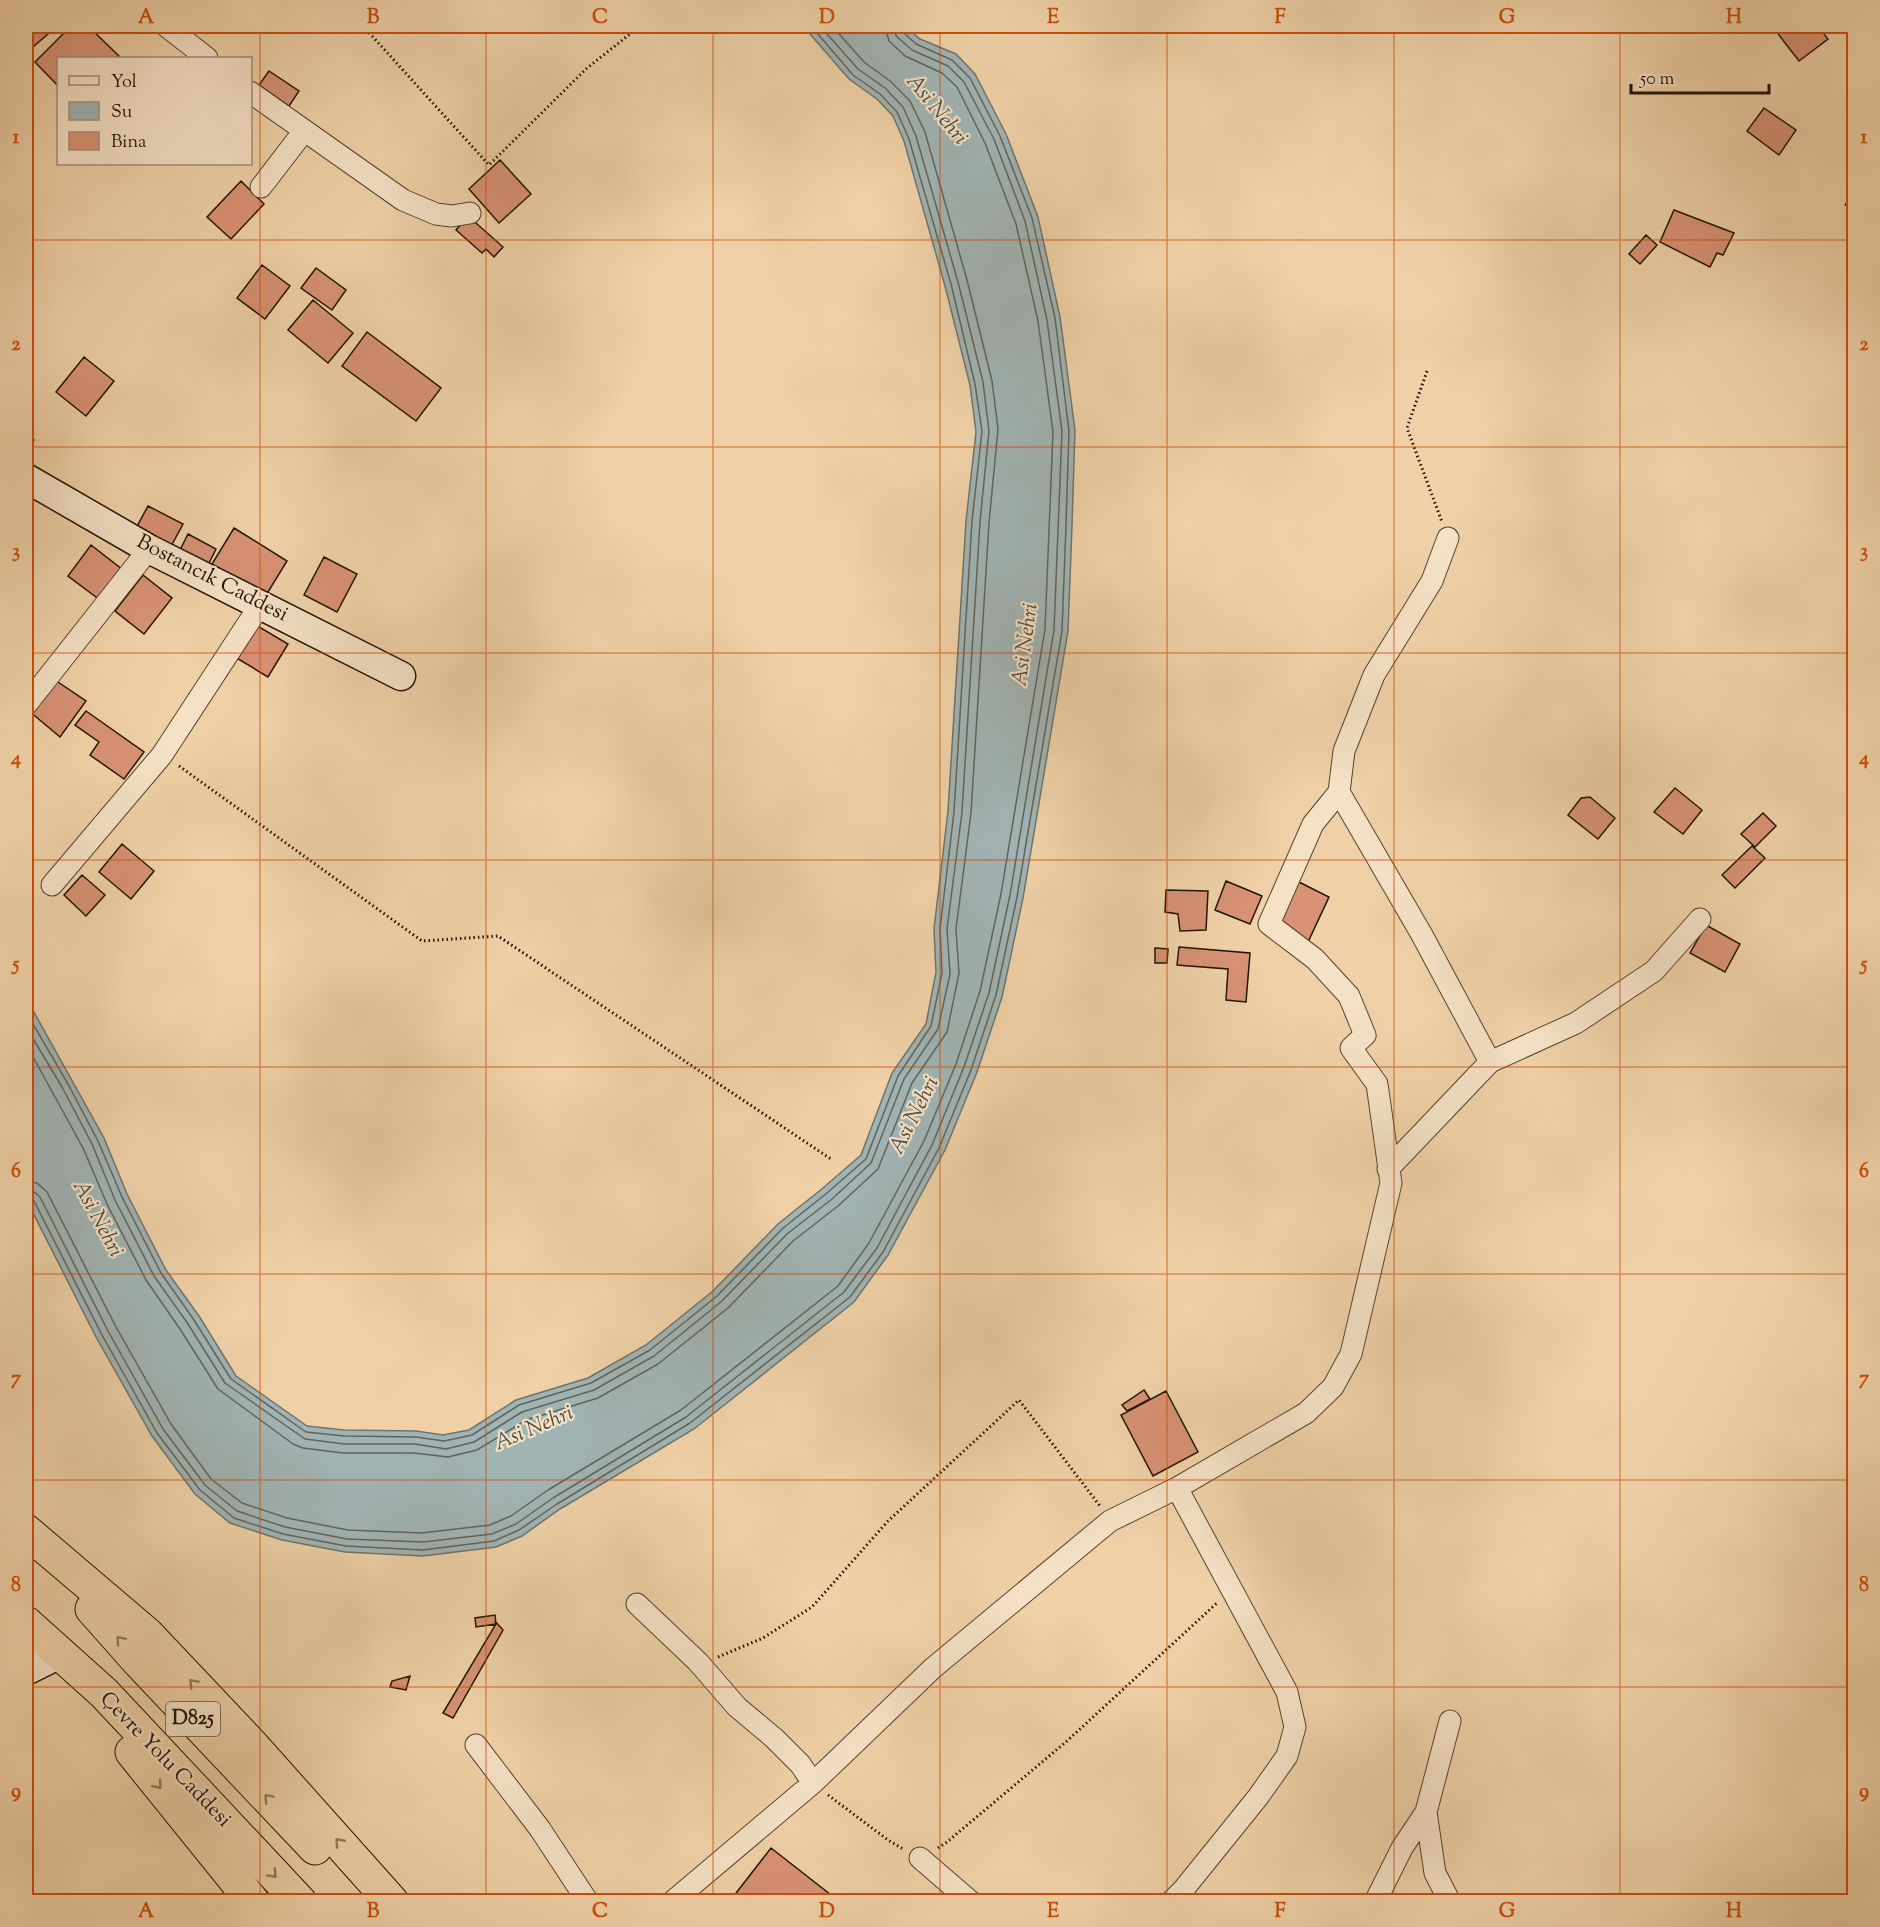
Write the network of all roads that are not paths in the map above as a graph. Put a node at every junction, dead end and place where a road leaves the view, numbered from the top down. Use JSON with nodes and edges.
{"nodes":[{"id":1,"x":166,"y":26,"type":"edge"},
{"id":2,"x":206,"y":57,"type":"edge"},
{"id":3,"x":252,"y":93,"type":"edge"},
{"id":4,"x":304,"y":131,"type":"junction"},
{"id":5,"x":261,"y":187,"type":"dead end"},
{"id":6,"x":470,"y":213,"type":"dead end"},
{"id":7,"x":26,"y":478,"type":"edge"},
{"id":8,"x":1448,"y":538,"type":"road end"},
{"id":9,"x":149,"y":549,"type":"junction"},
{"id":10,"x":260,"y":604,"type":"junction"},
{"id":11,"x":402,"y":676,"type":"dead end"},
{"id":12,"x":26,"y":705,"type":"edge"},
{"id":13,"x":1339,"y":792,"type":"junction"},
{"id":14,"x":52,"y":885,"type":"dead end"},
{"id":15,"x":1700,"y":919,"type":"dead end"},
{"id":16,"x":1490,"y":1062,"type":"junction"},
{"id":17,"x":1388,"y":1169,"type":"junction"},
{"id":18,"x":1177,"y":1488,"type":"junction"},
{"id":19,"x":26,"y":1532,"type":"edge"},
{"id":20,"x":637,"y":1604,"type":"dead end"},
{"id":21,"x":26,"y":1623,"type":"edge"},
{"id":22,"x":60,"y":1654,"type":"junction"},
{"id":23,"x":26,"y":1671,"type":"edge"},
{"id":24,"x":1450,"y":1721,"type":"dead end"},
{"id":25,"x":476,"y":1745,"type":"dead end"},
{"id":26,"x":813,"y":1783,"type":"junction"},
{"id":27,"x":1426,"y":1812,"type":"junction"},
{"id":28,"x":920,"y":1858,"type":"road end"},
{"id":29,"x":253,"y":1902,"type":"edge"},
{"id":30,"x":300,"y":1902,"type":"edge"},
{"id":31,"x":366,"y":1902,"type":"edge"},
{"id":32,"x":392,"y":1902,"type":"edge"},
{"id":33,"x":588,"y":1902,"type":"edge"},
{"id":34,"x":672,"y":1902,"type":"edge"},
{"id":35,"x":971,"y":1902,"type":"edge"},
{"id":36,"x":1171,"y":1902,"type":"edge"},
{"id":37,"x":1375,"y":1902,"type":"edge"},
{"id":38,"x":1450,"y":1902,"type":"edge"}],
"edges":[{"from":1,"to":2,"type":"street"},
{"from":3,"to":4,"type":"street"},
{"from":4,"to":5,"type":"street"},
{"from":4,"to":6,"type":"street"},
{"from":7,"to":9,"type":"street","name":"Bostancık Caddesi"},
{"from":8,"to":13,"type":"street"},
{"from":9,"to":10,"type":"street","name":"Bostancık Caddesi"},
{"from":9,"to":12,"type":"street"},
{"from":10,"to":11,"type":"street","name":"Bostancık Caddesi"},
{"from":10,"to":14,"type":"street"},
{"from":13,"to":16,"type":"street"},
{"from":13,"to":17,"type":"street"},
{"from":15,"to":16,"type":"street"},
{"from":16,"to":17,"type":"street"},
{"from":17,"to":18,"type":"street"},
{"from":18,"to":26,"type":"street"},
{"from":18,"to":36,"type":"street"},
{"from":31,"to":19,"type":"highway","number":"D825","one_way":true},
{"from":32,"to":19,"type":"highway","one_way":true},
{"from":20,"to":26,"type":"street"},
{"from":21,"to":22,"type":"highway","name":"Çevre Yolu Caddesi","number":"D825"},
{"from":22,"to":23,"type":"street"},
{"from":22,"to":29,"type":"highway","one_way":true},
{"from":22,"to":30,"type":"highway","name":"Çevre Yolu Caddesi","number":"D825","one_way":true},
{"from":24,"to":27,"type":"street"},
{"from":25,"to":33,"type":"street"},
{"from":26,"to":34,"type":"street"},
{"from":27,"to":37,"type":"street"},
{"from":27,"to":38,"type":"street"},
{"from":28,"to":35,"type":"street"}]}
